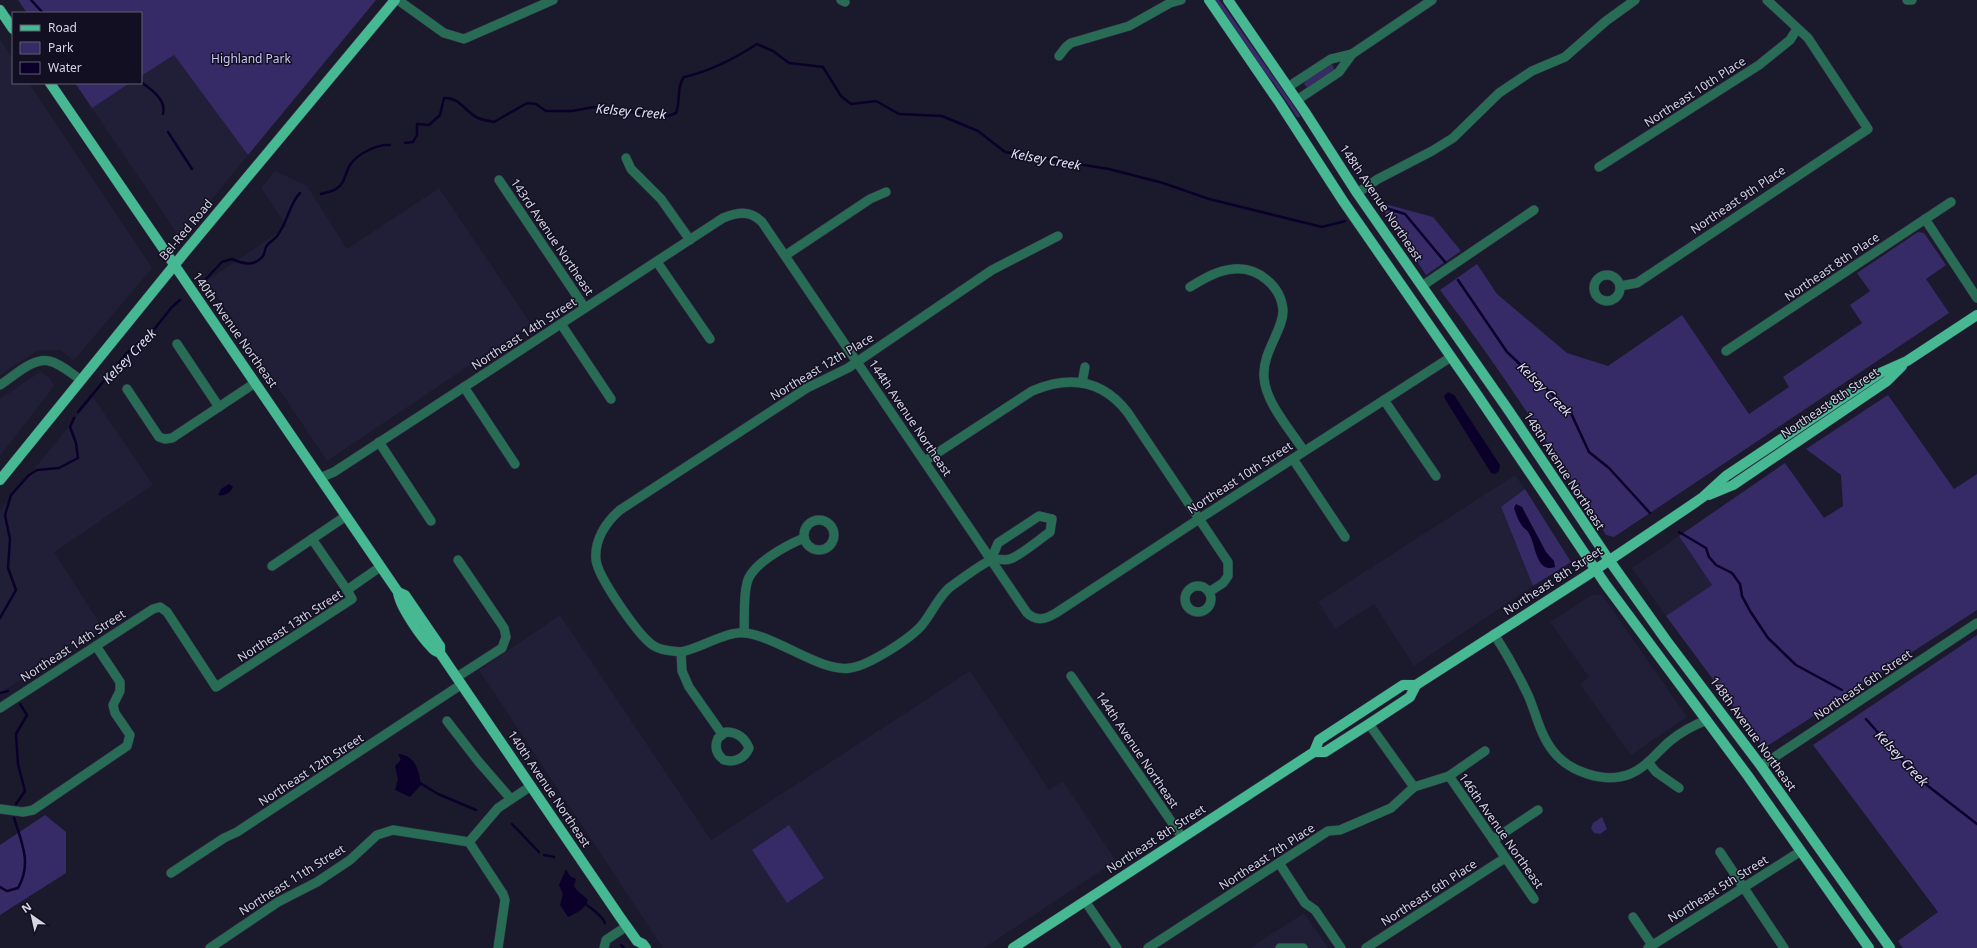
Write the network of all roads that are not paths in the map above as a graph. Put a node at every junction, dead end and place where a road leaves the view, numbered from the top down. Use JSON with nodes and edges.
{"nodes":[{"id":1,"x":396,"y":0,"type":"edge"},
{"id":2,"x":552,"y":0,"type":"edge"},
{"id":3,"x":1181,"y":0,"type":"edge"},
{"id":4,"x":1209,"y":0,"type":"edge"},
{"id":5,"x":1228,"y":0,"type":"edge"},
{"id":6,"x":1432,"y":0,"type":"edge"},
{"id":7,"x":1635,"y":0,"type":"edge"},
{"id":8,"x":1767,"y":0,"type":"edge"},
{"id":9,"x":1907,"y":0,"type":"edge"},
{"id":10,"x":1912,"y":0,"type":"edge"},
{"id":11,"x":1171,"y":2,"type":"edge"},
{"id":12,"x":0,"y":10,"type":"edge"},
{"id":13,"x":12,"y":28,"type":"edge"},
{"id":14,"x":1797,"y":29,"type":"junction"},
{"id":15,"x":1352,"y":54,"type":"junction"},
{"id":16,"x":1059,"y":56,"type":"dead end"},
{"id":17,"x":51,"y":84,"type":"edge"},
{"id":18,"x":1288,"y":87,"type":"junction"},
{"id":19,"x":1297,"y":100,"type":"junction"},
{"id":20,"x":1279,"y":102,"type":"junction"},
{"id":21,"x":1305,"y":112,"type":"junction"},
{"id":22,"x":626,"y":158,"type":"dead end"},
{"id":23,"x":1599,"y":168,"type":"dead end"},
{"id":24,"x":499,"y":180,"type":"dead end"},
{"id":25,"x":886,"y":192,"type":"dead end"},
{"id":26,"x":1357,"y":193,"type":"junction"},
{"id":27,"x":1951,"y":202,"type":"dead end"},
{"id":28,"x":1534,"y":210,"type":"dead end"},
{"id":29,"x":742,"y":213,"type":"joint"},
{"id":30,"x":1925,"y":220,"type":"junction"},
{"id":31,"x":1058,"y":236,"type":"dead end"},
{"id":32,"x":690,"y":240,"type":"junction"},
{"id":33,"x":786,"y":255,"type":"junction"},
{"id":34,"x":657,"y":262,"type":"junction"},
{"id":35,"x":174,"y":265,"type":"junction"},
{"id":36,"x":1422,"y":286,"type":"junction"},
{"id":37,"x":1620,"y":286,"type":"dead end"},
{"id":38,"x":1190,"y":287,"type":"dead end"},
{"id":39,"x":1977,"y":298,"type":"edge"},
{"id":40,"x":585,"y":308,"type":"junction"},
{"id":41,"x":1977,"y":314,"type":"edge"},
{"id":42,"x":561,"y":324,"type":"junction"},
{"id":43,"x":710,"y":339,"type":"dead end"},
{"id":44,"x":177,"y":344,"type":"dead end"},
{"id":45,"x":1726,"y":351,"type":"dead end"},
{"id":46,"x":1451,"y":357,"type":"junction"},
{"id":47,"x":858,"y":362,"type":"junction"},
{"id":48,"x":1085,"y":367,"type":"dead end"},
{"id":49,"x":81,"y":380,"type":"junction"},
{"id":50,"x":1082,"y":382,"type":"junction"},
{"id":51,"x":255,"y":383,"type":"junction"},
{"id":52,"x":0,"y":385,"type":"edge"},
{"id":53,"x":464,"y":387,"type":"junction"},
{"id":54,"x":127,"y":389,"type":"dead end"},
{"id":55,"x":1474,"y":390,"type":"junction"},
{"id":56,"x":611,"y":399,"type":"dead end"},
{"id":57,"x":1384,"y":400,"type":"junction"},
{"id":58,"x":219,"y":407,"type":"junction"},
{"id":59,"x":1509,"y":411,"type":"junction"},
{"id":60,"x":379,"y":442,"type":"junction"},
{"id":61,"x":1304,"y":451,"type":"junction"},
{"id":62,"x":1293,"y":458,"type":"junction"},
{"id":63,"x":925,"y":462,"type":"junction"},
{"id":64,"x":515,"y":464,"type":"dead end"},
{"id":65,"x":1436,"y":476,"type":"dead end"},
{"id":66,"x":320,"y":478,"type":"junction"},
{"id":67,"x":0,"y":480,"type":"edge"},
{"id":68,"x":346,"y":516,"type":"junction"},
{"id":69,"x":1199,"y":519,"type":"junction"},
{"id":70,"x":431,"y":521,"type":"dead end"},
{"id":71,"x":1345,"y":537,"type":"dead end"},
{"id":72,"x":804,"y":538,"type":"dead end"},
{"id":73,"x":312,"y":539,"type":"junction"},
{"id":74,"x":458,"y":560,"type":"dead end"},
{"id":75,"x":991,"y":560,"type":"junction"},
{"id":76,"x":1609,"y":560,"type":"junction"},
{"id":77,"x":272,"y":566,"type":"dead end"},
{"id":78,"x":380,"y":566,"type":"junction"},
{"id":79,"x":1595,"y":570,"type":"junction"},
{"id":80,"x":346,"y":590,"type":"junction"},
{"id":81,"x":1209,"y":592,"type":"dead end"},
{"id":82,"x":160,"y":607,"type":"joint"},
{"id":83,"x":1042,"y":619,"type":"joint"},
{"id":84,"x":1977,"y":623,"type":"edge"},
{"id":85,"x":744,"y":633,"type":"junction"},
{"id":86,"x":1494,"y":634,"type":"junction"},
{"id":87,"x":96,"y":646,"type":"junction"},
{"id":88,"x":681,"y":652,"type":"junction"},
{"id":89,"x":1071,"y":676,"type":"dead end"},
{"id":90,"x":459,"y":681,"type":"junction"},
{"id":91,"x":1416,"y":685,"type":"junction"},
{"id":92,"x":1692,"y":700,"type":"junction"},
{"id":93,"x":0,"y":708,"type":"edge"},
{"id":94,"x":1707,"y":720,"type":"junction"},
{"id":95,"x":1726,"y":720,"type":"junction"},
{"id":96,"x":447,"y":721,"type":"dead end"},
{"id":97,"x":1369,"y":724,"type":"junction"},
{"id":98,"x":722,"y":734,"type":"dead end"},
{"id":99,"x":1485,"y":751,"type":"dead end"},
{"id":100,"x":1314,"y":752,"type":"junction"},
{"id":101,"x":1648,"y":762,"type":"junction"},
{"id":102,"x":1762,"y":766,"type":"junction"},
{"id":103,"x":1449,"y":776,"type":"junction"},
{"id":104,"x":531,"y":786,"type":"junction"},
{"id":105,"x":1414,"y":787,"type":"junction"},
{"id":106,"x":1679,"y":788,"type":"dead end"},
{"id":107,"x":511,"y":800,"type":"junction"},
{"id":108,"x":0,"y":809,"type":"edge"},
{"id":109,"x":1538,"y":810,"type":"dead end"},
{"id":110,"x":1182,"y":838,"type":"junction"},
{"id":111,"x":1493,"y":840,"type":"junction"},
{"id":112,"x":469,"y":842,"type":"junction"},
{"id":113,"x":1801,"y":851,"type":"junction"},
{"id":114,"x":1720,"y":852,"type":"dead end"},
{"id":115,"x":1505,"y":858,"type":"junction"},
{"id":116,"x":1279,"y":863,"type":"junction"},
{"id":117,"x":171,"y":873,"type":"dead end"},
{"id":118,"x":1743,"y":888,"type":"junction"},
{"id":119,"x":1534,"y":899,"type":"dead end"},
{"id":120,"x":1085,"y":901,"type":"junction"},
{"id":121,"x":1633,"y":917,"type":"dead end"},
{"id":122,"x":627,"y":926,"type":"junction"},
{"id":123,"x":637,"y":944,"type":"edge"},
{"id":124,"x":1650,"y":946,"type":"edge"},
{"id":125,"x":210,"y":948,"type":"edge"},
{"id":126,"x":498,"y":948,"type":"edge"},
{"id":127,"x":604,"y":948,"type":"edge"},
{"id":128,"x":646,"y":948,"type":"edge"},
{"id":129,"x":1013,"y":948,"type":"edge"},
{"id":130,"x":1117,"y":948,"type":"edge"},
{"id":131,"x":1148,"y":948,"type":"edge"},
{"id":132,"x":1280,"y":948,"type":"edge"},
{"id":133,"x":1303,"y":948,"type":"edge"},
{"id":134,"x":1341,"y":948,"type":"edge"},
{"id":135,"x":1366,"y":948,"type":"edge"},
{"id":136,"x":1784,"y":948,"type":"edge"},
{"id":137,"x":1869,"y":948,"type":"edge"},
{"id":138,"x":1890,"y":948,"type":"edge"}],
"edges":[{"from":1,"to":2,"type":"street"},
{"from":1,"to":35,"type":"main road","name":"Bel-Red Road"},
{"from":3,"to":11,"type":"street"},
{"from":4,"to":20,"type":"main road"},
{"from":5,"to":18,"type":"main road","name":"148th Avenue Northeast"},
{"from":6,"to":15,"type":"street"},
{"from":7,"to":26,"type":"street"},
{"from":8,"to":14,"type":"street"},
{"from":9,"to":10,"type":"street"},
{"from":11,"to":16,"type":"street"},
{"from":12,"to":13,"type":"main road"},
{"from":14,"to":23,"type":"street","name":"Northeast 10th Place"},
{"from":14,"to":37,"type":"street","name":"Northeast 9th Place"},
{"from":15,"to":18,"type":"street"},
{"from":15,"to":19,"type":"street"},
{"from":17,"to":35,"type":"main road","name":"140th Avenue Northeast"},
{"from":18,"to":19,"type":"main road","name":"148th Avenue Northeast"},
{"from":19,"to":21,"type":"main road","name":"148th Avenue Northeast"},
{"from":20,"to":21,"type":"main road"},
{"from":20,"to":46,"type":"main road"},
{"from":21,"to":26,"type":"main road","name":"148th Avenue Northeast"},
{"from":22,"to":32,"type":"street"},
{"from":24,"to":40,"type":"street","name":"143rd Avenue Northeast"},
{"from":25,"to":33,"type":"street"},
{"from":26,"to":36,"type":"main road","name":"148th Avenue Northeast"},
{"from":27,"to":30,"type":"street","name":"Northeast 8th Place"},
{"from":28,"to":36,"type":"street"},
{"from":29,"to":32,"type":"street","name":"Northeast 14th Street"},
{"from":29,"to":33,"type":"street","name":"144th Avenue Northeast"},
{"from":30,"to":39,"type":"street"},
{"from":30,"to":45,"type":"street","name":"Northeast 8th Place"},
{"from":31,"to":47,"type":"street","name":"Northeast 12th Place"},
{"from":32,"to":34,"type":"street","name":"Northeast 14th Street"},
{"from":33,"to":47,"type":"street","name":"144th Avenue Northeast"},
{"from":34,"to":40,"type":"street","name":"Northeast 14th Street"},
{"from":34,"to":43,"type":"street"},
{"from":35,"to":49,"type":"main road","name":"Bel-Red Road"},
{"from":35,"to":51,"type":"main road","name":"140th Avenue Northeast"},
{"from":36,"to":59,"type":"main road","name":"148th Avenue Northeast"},
{"from":38,"to":61,"type":"street"},
{"from":40,"to":42,"type":"street","name":"Northeast 14th Street"},
{"from":41,"to":76,"type":"main road","name":"Northeast 8th Street"},
{"from":42,"to":53,"type":"street","name":"Northeast 14th Street"},
{"from":42,"to":56,"type":"street"},
{"from":44,"to":58,"type":"street"},
{"from":46,"to":55,"type":"main road"},
{"from":46,"to":57,"type":"street","name":"Northeast 10th Street"},
{"from":47,"to":63,"type":"street","name":"144th Avenue Northeast"},
{"from":47,"to":88,"type":"street","name":"Northeast 12th Place"},
{"from":48,"to":50,"type":"street"},
{"from":49,"to":52,"type":"street"},
{"from":49,"to":67,"type":"main road","name":"Bel-Red Road"},
{"from":50,"to":63,"type":"street"},
{"from":50,"to":69,"type":"street"},
{"from":51,"to":58,"type":"street"},
{"from":51,"to":66,"type":"main road","name":"140th Avenue Northeast"},
{"from":53,"to":60,"type":"street","name":"Northeast 14th Street"},
{"from":53,"to":64,"type":"street"},
{"from":54,"to":58,"type":"street"},
{"from":55,"to":59,"type":"main road"},
{"from":55,"to":79,"type":"main road"},
{"from":57,"to":61,"type":"street","name":"Northeast 10th Street"},
{"from":57,"to":65,"type":"street"},
{"from":59,"to":76,"type":"main road","name":"148th Avenue Northeast"},
{"from":60,"to":66,"type":"street","name":"Northeast 14th Street"},
{"from":60,"to":70,"type":"street"},
{"from":61,"to":62,"type":"street","name":"Northeast 10th Street"},
{"from":62,"to":69,"type":"street","name":"Northeast 10th Street"},
{"from":62,"to":71,"type":"street"},
{"from":63,"to":75,"type":"street","name":"144th Avenue Northeast"},
{"from":66,"to":68,"type":"main road","name":"140th Avenue Northeast"},
{"from":68,"to":73,"type":"street"},
{"from":68,"to":78,"type":"main road","name":"140th Avenue Northeast"},
{"from":69,"to":81,"type":"street"},
{"from":69,"to":83,"type":"street","name":"Northeast 10th Street"},
{"from":72,"to":85,"type":"street"},
{"from":73,"to":77,"type":"street"},
{"from":73,"to":80,"type":"street"},
{"from":74,"to":90,"type":"street","name":"Northeast 12th Street"},
{"from":75,"to":75,"type":"street"},
{"from":75,"to":83,"type":"street","name":"144th Avenue Northeast"},
{"from":75,"to":85,"type":"street"},
{"from":76,"to":79,"type":"main road","name":"Northeast 8th Street"},
{"from":76,"to":95,"type":"main road","name":"148th Avenue Northeast"},
{"from":78,"to":80,"type":"street","name":"Northeast 13th Street"},
{"from":78,"to":90,"type":"main road","name":"140th Avenue Northeast"},
{"from":79,"to":86,"type":"main road","name":"Northeast 8th Street"},
{"from":79,"to":92,"type":"main road"},
{"from":80,"to":82,"type":"street","name":"Northeast 13th Street"},
{"from":82,"to":87,"type":"street","name":"Northeast 14th Street"},
{"from":84,"to":102,"type":"street","name":"Northeast 6th Street"},
{"from":85,"to":88,"type":"street"},
{"from":86,"to":91,"type":"main road","name":"Northeast 8th Street"},
{"from":86,"to":101,"type":"street"},
{"from":87,"to":93,"type":"street","name":"Northeast 14th Street"},
{"from":87,"to":108,"type":"street"},
{"from":88,"to":98,"type":"street"},
{"from":89,"to":110,"type":"street","name":"144th Avenue Northeast"},
{"from":90,"to":104,"type":"main road","name":"140th Avenue Northeast"},
{"from":90,"to":117,"type":"street","name":"Northeast 12th Street"},
{"from":91,"to":97,"type":"main road","name":"Northeast 8th Street"},
{"from":91,"to":100,"type":"main road","name":"Northeast 8th Street"},
{"from":92,"to":94,"type":"main road"},
{"from":92,"to":95,"type":"main road"},
{"from":94,"to":101,"type":"street"},
{"from":94,"to":113,"type":"main road"},
{"from":95,"to":102,"type":"main road","name":"148th Avenue Northeast"},
{"from":96,"to":107,"type":"street"},
{"from":97,"to":100,"type":"main road","name":"Northeast 8th Street"},
{"from":97,"to":105,"type":"street"},
{"from":99,"to":103,"type":"street","name":"Northeast 7th Place"},
{"from":100,"to":110,"type":"main road","name":"Northeast 8th Street"},
{"from":101,"to":106,"type":"street"},
{"from":102,"to":138,"type":"main road","name":"148th Avenue Northeast"},
{"from":103,"to":105,"type":"street","name":"Northeast 7th Place"},
{"from":103,"to":111,"type":"street","name":"146th Avenue Northeast"},
{"from":104,"to":107,"type":"street"},
{"from":104,"to":122,"type":"main road","name":"140th Avenue Northeast"},
{"from":105,"to":116,"type":"street","name":"Northeast 7th Place"},
{"from":107,"to":112,"type":"street"},
{"from":109,"to":111,"type":"street"},
{"from":110,"to":120,"type":"main road","name":"Northeast 8th Street"},
{"from":111,"to":115,"type":"street","name":"146th Avenue Northeast"},
{"from":112,"to":125,"type":"street","name":"Northeast 11th Street"},
{"from":112,"to":126,"type":"street"},
{"from":113,"to":118,"type":"street","name":"Northeast 5th Street"},
{"from":113,"to":137,"type":"main road"},
{"from":114,"to":118,"type":"street"},
{"from":115,"to":119,"type":"street","name":"146th Avenue Northeast"},
{"from":115,"to":135,"type":"street","name":"Northeast 6th Place"},
{"from":116,"to":131,"type":"street","name":"Northeast 7th Place"},
{"from":116,"to":134,"type":"street"},
{"from":118,"to":124,"type":"street","name":"Northeast 5th Street"},
{"from":118,"to":136,"type":"street"},
{"from":120,"to":129,"type":"main road","name":"Northeast 8th Street"},
{"from":120,"to":130,"type":"street"},
{"from":121,"to":124,"type":"street"},
{"from":122,"to":123,"type":"main road","name":"140th Avenue Northeast"},
{"from":122,"to":127,"type":"street"},
{"from":123,"to":128,"type":"main road","name":"140th Avenue Northeast"},
{"from":132,"to":133,"type":"street"}]}
